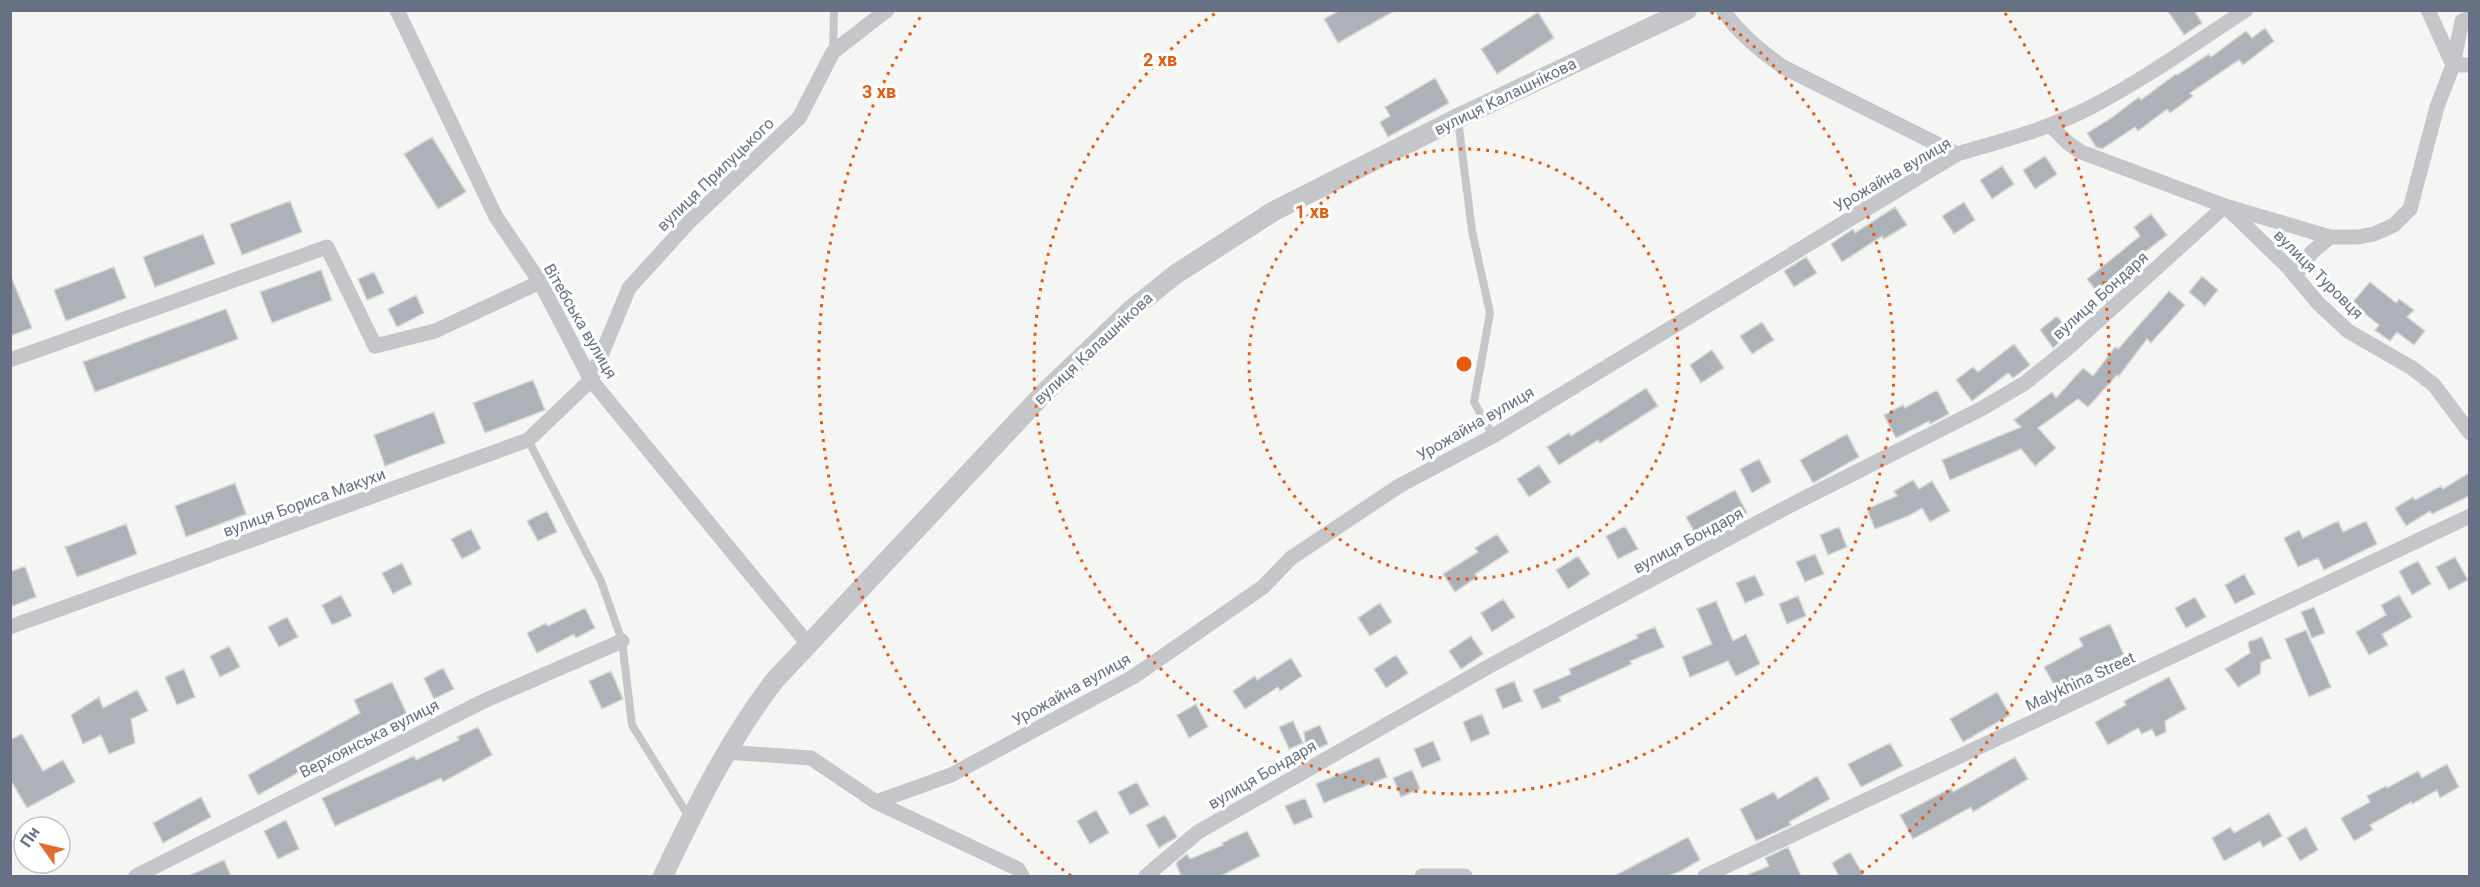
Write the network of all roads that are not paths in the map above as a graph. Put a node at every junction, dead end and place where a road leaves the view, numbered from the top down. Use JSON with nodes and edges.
{"nodes":[{"id":1,"x":397,"y":10,"type":"edge"},
{"id":2,"x":834,"y":10,"type":"edge"},
{"id":3,"x":888,"y":10,"type":"edge"},
{"id":4,"x":1687,"y":10,"type":"edge"},
{"id":5,"x":1723,"y":10,"type":"edge"},
{"id":6,"x":2246,"y":10,"type":"edge"},
{"id":7,"x":2428,"y":10,"type":"edge"},
{"id":8,"x":2469,"y":18,"type":"edge"},
{"id":9,"x":833,"y":52,"type":"junction"},
{"id":10,"x":2453,"y":65,"type":"junction"},
{"id":11,"x":2469,"y":65,"type":"edge"},
{"id":12,"x":1458,"y":118,"type":"junction"},
{"id":13,"x":2050,"y":125,"type":"junction"},
{"id":14,"x":1957,"y":154,"type":"junction"},
{"id":15,"x":2225,"y":206,"type":"junction"},
{"id":16,"x":2330,"y":237,"type":"junction"},
{"id":17,"x":2295,"y":276,"type":"junction"},
{"id":18,"x":540,"y":282,"type":"junction"},
{"id":19,"x":10,"y":360,"type":"edge"},
{"id":20,"x":591,"y":381,"type":"junction"},
{"id":21,"x":2469,"y":433,"type":"edge"},
{"id":22,"x":1493,"y":436,"type":"junction"},
{"id":23,"x":528,"y":440,"type":"junction"},
{"id":24,"x":2469,"y":516,"type":"edge"},
{"id":25,"x":10,"y":627,"type":"edge"},
{"id":26,"x":622,"y":641,"type":"junction"},
{"id":27,"x":807,"y":644,"type":"junction"},
{"id":28,"x":725,"y":752,"type":"junction"},
{"id":29,"x":876,"y":802,"type":"junction"},
{"id":30,"x":690,"y":819,"type":"junction"},
{"id":31,"x":136,"y":876,"type":"edge"},
{"id":32,"x":663,"y":876,"type":"edge"},
{"id":33,"x":1022,"y":876,"type":"edge"},
{"id":34,"x":1146,"y":876,"type":"edge"},
{"id":35,"x":1422,"y":876,"type":"edge"},
{"id":36,"x":1466,"y":876,"type":"edge"},
{"id":37,"x":1705,"y":876,"type":"edge"}],
"edges":[{"from":1,"to":18,"type":"street","name":"Вітебська вулиця"},
{"from":2,"to":9,"type":"lane"},
{"from":3,"to":9,"type":"street","name":"вулиця Прилуцького"},
{"from":4,"to":12,"type":"street","name":"вулиця Калашнікова"},
{"from":5,"to":14,"type":"street"},
{"from":6,"to":13,"type":"street","name":"Урожайна вулиця"},
{"from":7,"to":10,"type":"street"},
{"from":8,"to":10,"type":"street"},
{"from":9,"to":20,"type":"street","name":"вулиця Прилуцького"},
{"from":10,"to":11,"type":"street"},
{"from":10,"to":16,"type":"street"},
{"from":12,"to":22,"type":"lane"},
{"from":12,"to":27,"type":"street","name":"вулиця Калашнікова"},
{"from":13,"to":14,"type":"street","name":"Урожайна вулиця"},
{"from":13,"to":15,"type":"street"},
{"from":14,"to":22,"type":"street","name":"Урожайна вулиця"},
{"from":15,"to":16,"type":"street"},
{"from":15,"to":17,"type":"street","name":"вулиця Туровця"},
{"from":15,"to":34,"type":"street","name":"вулиця Бондаря"},
{"from":16,"to":17,"type":"street"},
{"from":17,"to":21,"type":"street","name":"вулиця Туровця"},
{"from":18,"to":19,"type":"street"},
{"from":18,"to":20,"type":"street","name":"Вітебська вулиця"},
{"from":20,"to":23,"type":"street","name":"вулиця Бориса Макухи"},
{"from":20,"to":27,"type":"street","name":"Вітебська вулиця"},
{"from":22,"to":29,"type":"street","name":"Урожайна вулиця"},
{"from":23,"to":25,"type":"street","name":"вулиця Бориса Макухи"},
{"from":23,"to":26,"type":"lane"},
{"from":24,"to":37,"type":"street","name":"Malykhina Street"},
{"from":26,"to":30,"type":"lane"},
{"from":26,"to":31,"type":"street","name":"Верхоянська вулиця"},
{"from":27,"to":28,"type":"street","name":"вулиця Калашнікова"},
{"from":28,"to":29,"type":"street"},
{"from":28,"to":30,"type":"street","name":"вулиця Калашнікова"},
{"from":29,"to":33,"type":"street"},
{"from":30,"to":32,"type":"street","name":"вулиця Калашнікова"},
{"from":35,"to":36,"type":"street"}]}
